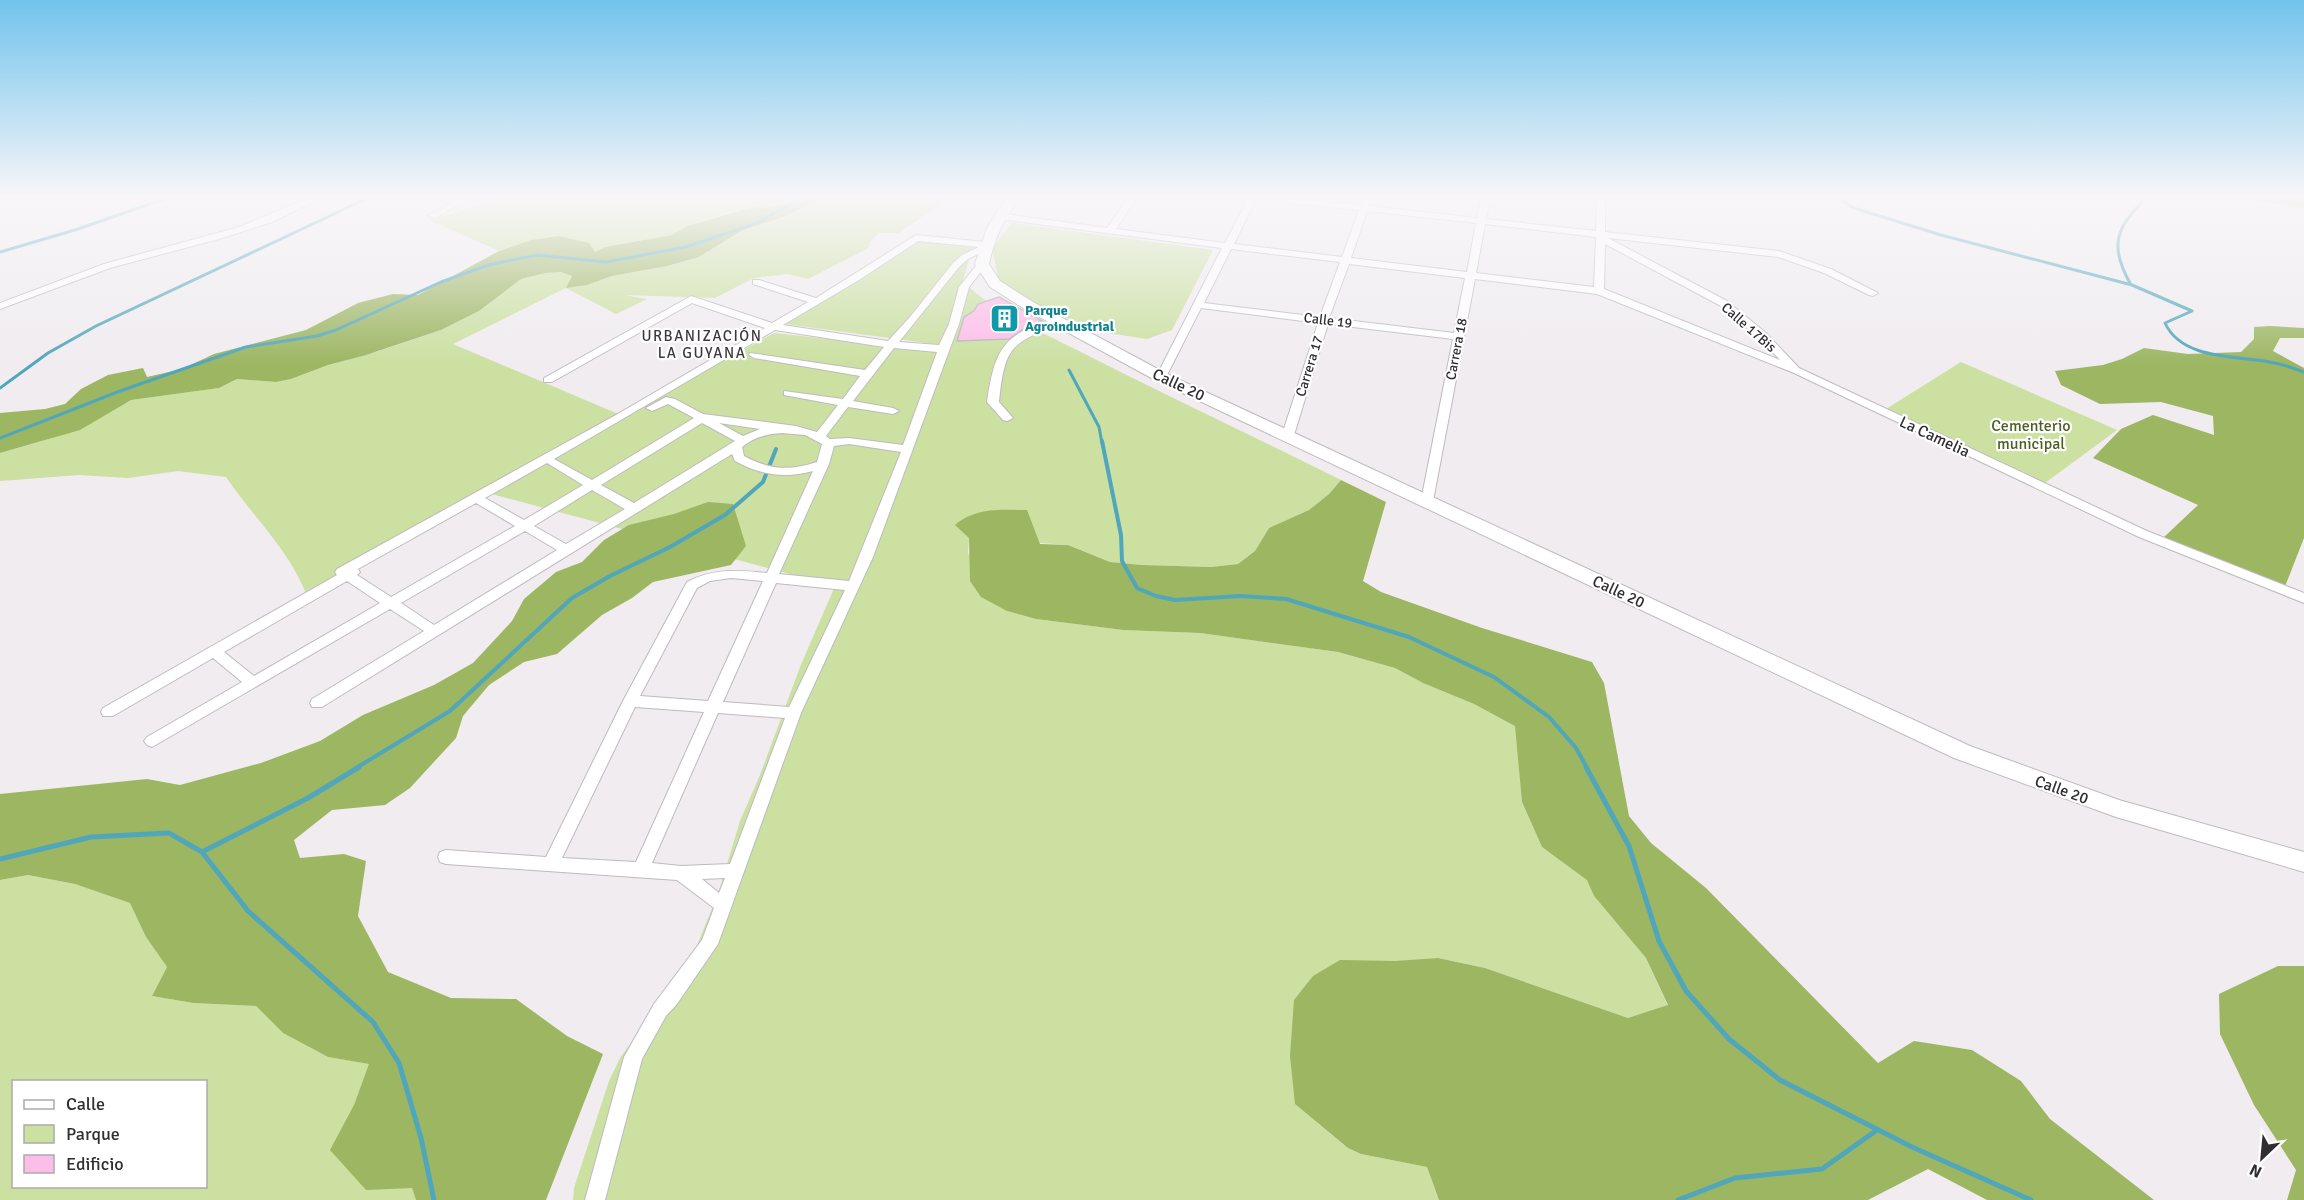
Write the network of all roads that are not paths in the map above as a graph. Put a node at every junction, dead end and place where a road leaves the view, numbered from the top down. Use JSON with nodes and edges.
{"nodes":[{"id":1,"x":156,"y":253,"type":"edge"},
{"id":2,"x":894,"y":253,"type":"edge"},
{"id":3,"x":980,"y":253,"type":"edge"},
{"id":4,"x":983,"y":253,"type":"edge"},
{"id":5,"x":984,"y":253,"type":"edge"},
{"id":6,"x":1224,"y":253,"type":"edge"},
{"id":7,"x":1291,"y":253,"type":"edge"},
{"id":8,"x":1347,"y":253,"type":"edge"},
{"id":9,"x":1474,"y":253,"type":"edge"},
{"id":10,"x":1600,"y":253,"type":"edge"},
{"id":11,"x":1632,"y":253,"type":"edge"},
{"id":12,"x":1769,"y":253,"type":"edge"},
{"id":13,"x":1345,"y":259,"type":"junction"},
{"id":14,"x":1470,"y":275,"type":"junction"},
{"id":15,"x":756,"y":282,"type":"dead end"},
{"id":16,"x":1599,"y":291,"type":"junction"},
{"id":17,"x":1873,"y":293,"type":"dead end"},
{"id":18,"x":816,"y":301,"type":"junction"},
{"id":19,"x":1198,"y":304,"type":"junction"},
{"id":20,"x":0,"y":306,"type":"edge"},
{"id":21,"x":1324,"y":319,"type":"junction"},
{"id":22,"x":1059,"y":321,"type":"junction"},
{"id":23,"x":773,"y":327,"type":"junction"},
{"id":24,"x":1459,"y":337,"type":"junction"},
{"id":25,"x":891,"y":344,"type":"junction"},
{"id":26,"x":943,"y":349,"type":"junction"},
{"id":27,"x":754,"y":355,"type":"dead end"},
{"id":28,"x":1798,"y":371,"type":"junction"},
{"id":29,"x":867,"y":374,"type":"junction"},
{"id":30,"x":1161,"y":377,"type":"junction"},
{"id":31,"x":548,"y":380,"type":"dead end"},
{"id":32,"x":788,"y":393,"type":"dead end"},
{"id":33,"x":844,"y":402,"type":"junction"},
{"id":34,"x":893,"y":411,"type":"dead end"},
{"id":35,"x":704,"y":417,"type":"junction"},
{"id":36,"x":1007,"y":418,"type":"dead end"},
{"id":37,"x":781,"y":429,"type":"junction"},
{"id":38,"x":1288,"y":435,"type":"junction"},
{"id":39,"x":824,"y":440,"type":"junction"},
{"id":40,"x":739,"y":448,"type":"junction"},
{"id":41,"x":907,"y":448,"type":"junction"},
{"id":42,"x":552,"y":462,"type":"junction"},
{"id":43,"x":823,"y":464,"type":"junction"},
{"id":44,"x":800,"y":473,"type":"junction"},
{"id":45,"x":814,"y":480,"type":"junction"},
{"id":46,"x":592,"y":485,"type":"junction"},
{"id":47,"x":480,"y":500,"type":"junction"},
{"id":48,"x":1427,"y":501,"type":"junction"},
{"id":49,"x":635,"y":509,"type":"junction"},
{"id":50,"x":524,"y":526,"type":"junction"},
{"id":51,"x":567,"y":550,"type":"junction"},
{"id":52,"x":347,"y":576,"type":"junction"},
{"id":53,"x":770,"y":579,"type":"junction"},
{"id":54,"x":854,"y":586,"type":"junction"},
{"id":55,"x":2304,"y":598,"type":"edge"},
{"id":56,"x":389,"y":603,"type":"junction"},
{"id":57,"x":434,"y":631,"type":"junction"},
{"id":58,"x":214,"y":652,"type":"junction"},
{"id":59,"x":252,"y":682,"type":"junction"},
{"id":60,"x":630,"y":701,"type":"junction"},
{"id":61,"x":317,"y":703,"type":"dead end"},
{"id":62,"x":714,"y":706,"type":"junction"},
{"id":63,"x":108,"y":712,"type":"dead end"},
{"id":64,"x":794,"y":713,"type":"junction"},
{"id":65,"x":152,"y":741,"type":"dead end"},
{"id":66,"x":446,"y":856,"type":"dead end"},
{"id":67,"x":2304,"y":862,"type":"edge"},
{"id":68,"x":552,"y":864,"type":"junction"},
{"id":69,"x":641,"y":869,"type":"junction"},
{"id":70,"x":735,"y":871,"type":"junction"},
{"id":71,"x":681,"y":873,"type":"junction"},
{"id":72,"x":723,"y":905,"type":"junction"},
{"id":73,"x":595,"y":1200,"type":"edge"}],
"edges":[{"from":1,"to":20,"type":"street"},
{"from":2,"to":18,"type":"street"},
{"from":3,"to":25,"type":"street"},
{"from":4,"to":26,"type":"street"},
{"from":5,"to":22,"type":"main road","name":"Calle 20"},
{"from":6,"to":19,"type":"street"},
{"from":7,"to":13,"type":"street","name":"La Camelia"},
{"from":8,"to":13,"type":"street","name":"Carrera 17"},
{"from":9,"to":14,"type":"street","name":"Carrera 18"},
{"from":10,"to":16,"type":"street"},
{"from":11,"to":28,"type":"street","name":"Calle 17Bis"},
{"from":12,"to":17,"type":"street"},
{"from":13,"to":14,"type":"street","name":"La Camelia"},
{"from":13,"to":21,"type":"street","name":"Carrera 17"},
{"from":14,"to":16,"type":"street","name":"La Camelia"},
{"from":14,"to":24,"type":"street","name":"Carrera 18"},
{"from":15,"to":18,"type":"street"},
{"from":16,"to":28,"type":"street","name":"La Camelia"},
{"from":18,"to":23,"type":"street"},
{"from":19,"to":21,"type":"street","name":"Calle 19"},
{"from":19,"to":30,"type":"street"},
{"from":21,"to":24,"type":"street","name":"Calle 19"},
{"from":21,"to":38,"type":"street","name":"Carrera 17"},
{"from":22,"to":30,"type":"main road","name":"Calle 20"},
{"from":22,"to":36,"type":"street"},
{"from":23,"to":25,"type":"street"},
{"from":23,"to":31,"type":"street"},
{"from":23,"to":52,"type":"street"},
{"from":24,"to":48,"type":"street","name":"Carrera 18"},
{"from":25,"to":26,"type":"street"},
{"from":25,"to":29,"type":"street"},
{"from":26,"to":41,"type":"street"},
{"from":27,"to":29,"type":"street"},
{"from":28,"to":55,"type":"street","name":"La Camelia"},
{"from":29,"to":33,"type":"street"},
{"from":30,"to":38,"type":"main road","name":"Calle 20"},
{"from":32,"to":33,"type":"street"},
{"from":33,"to":34,"type":"street"},
{"from":33,"to":39,"type":"street"},
{"from":35,"to":37,"type":"street"},
{"from":35,"to":40,"type":"street"},
{"from":35,"to":42,"type":"street"},
{"from":35,"to":46,"type":"street"},
{"from":37,"to":39,"type":"street"},
{"from":37,"to":40,"type":"street"},
{"from":38,"to":48,"type":"main road","name":"Calle 20"},
{"from":39,"to":41,"type":"street"},
{"from":39,"to":43,"type":"street"},
{"from":40,"to":44,"type":"street"},
{"from":40,"to":49,"type":"street"},
{"from":41,"to":54,"type":"street"},
{"from":42,"to":46,"type":"street"},
{"from":42,"to":47,"type":"street"},
{"from":43,"to":44,"type":"street"},
{"from":43,"to":45,"type":"street"},
{"from":44,"to":45,"type":"street"},
{"from":45,"to":53,"type":"street"},
{"from":46,"to":49,"type":"street"},
{"from":46,"to":50,"type":"street"},
{"from":47,"to":50,"type":"street"},
{"from":47,"to":52,"type":"street"},
{"from":48,"to":67,"type":"main road","name":"Calle 20"},
{"from":49,"to":51,"type":"street"},
{"from":50,"to":51,"type":"street"},
{"from":50,"to":56,"type":"street"},
{"from":51,"to":57,"type":"street"},
{"from":52,"to":56,"type":"street"},
{"from":52,"to":58,"type":"street"},
{"from":53,"to":54,"type":"street"},
{"from":53,"to":60,"type":"street"},
{"from":53,"to":62,"type":"street"},
{"from":54,"to":64,"type":"street"},
{"from":56,"to":57,"type":"street"},
{"from":56,"to":59,"type":"street"},
{"from":57,"to":61,"type":"street"},
{"from":58,"to":59,"type":"street"},
{"from":58,"to":63,"type":"street"},
{"from":59,"to":65,"type":"street"},
{"from":60,"to":62,"type":"street"},
{"from":60,"to":68,"type":"street"},
{"from":62,"to":64,"type":"street"},
{"from":62,"to":69,"type":"street"},
{"from":64,"to":70,"type":"street"},
{"from":66,"to":68,"type":"street"},
{"from":68,"to":69,"type":"street"},
{"from":69,"to":71,"type":"street"},
{"from":70,"to":71,"type":"street"},
{"from":70,"to":72,"type":"street"},
{"from":71,"to":72,"type":"street"},
{"from":72,"to":73,"type":"street"}]}
